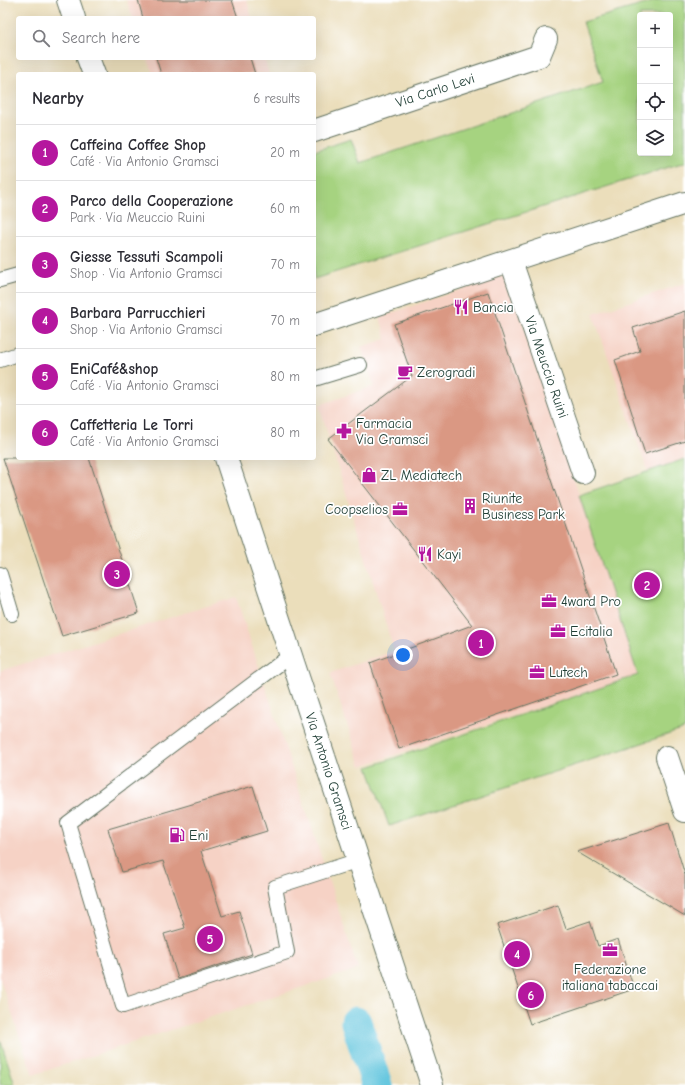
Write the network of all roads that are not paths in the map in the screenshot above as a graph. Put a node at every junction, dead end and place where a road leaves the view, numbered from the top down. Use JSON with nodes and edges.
{"nodes":[{"id":1,"x":68,"y":0,"type":"edge"},
{"id":2,"x":73,"y":16,"type":"edge"},
{"id":3,"x":546,"y":39,"type":"dead end"},
{"id":4,"x":89,"y":60,"type":"edge"},
{"id":5,"x":93,"y":72,"type":"edge"},
{"id":6,"x":316,"y":130,"type":"edge"},
{"id":7,"x":685,"y":203,"type":"edge"},
{"id":8,"x":511,"y":261,"type":"junction"},
{"id":9,"x":16,"y":276,"type":"edge"},
{"id":10,"x":0,"y":280,"type":"edge"},
{"id":11,"x":316,"y":324,"type":"edge"},
{"id":12,"x":16,"y":355,"type":"edge"},
{"id":13,"x":0,"y":360,"type":"edge"},
{"id":14,"x":360,"y":365,"type":"dead end"},
{"id":15,"x":316,"y":378,"type":"edge"},
{"id":16,"x":227,"y":460,"type":"edge"},
{"id":17,"x":583,"y":473,"type":"dead end"},
{"id":18,"x":0,"y":574,"type":"edge"},
{"id":19,"x":12,"y":614,"type":"dead end"},
{"id":20,"x":291,"y":655,"type":"junction"},
{"id":21,"x":667,"y":756,"type":"dead end"},
{"id":22,"x":685,"y":811,"type":"edge"},
{"id":23,"x":359,"y":860,"type":"junction"},
{"id":24,"x":432,"y":1085,"type":"edge"}],
"edges":[{"from":1,"to":2,"type":"street"},
{"from":3,"to":6,"type":"street","name":"Via Carlo Levi"},
{"from":4,"to":5,"type":"street"},
{"from":7,"to":8,"type":"street"},
{"from":8,"to":11,"type":"street"},
{"from":8,"to":17,"type":"street","name":"Via Meuccio Ruini"},
{"from":9,"to":10,"type":"lane"},
{"from":12,"to":13,"type":"lane"},
{"from":14,"to":15,"type":"lane"},
{"from":16,"to":20,"type":"street","name":"Via Antonio Gramsci"},
{"from":18,"to":19,"type":"lane"},
{"from":20,"to":23,"type":"street","name":"Via Antonio Gramsci"},
{"from":20,"to":23,"type":"lane"},
{"from":21,"to":22,"type":"street"},
{"from":23,"to":24,"type":"street","name":"Via Antonio Gramsci"}]}
